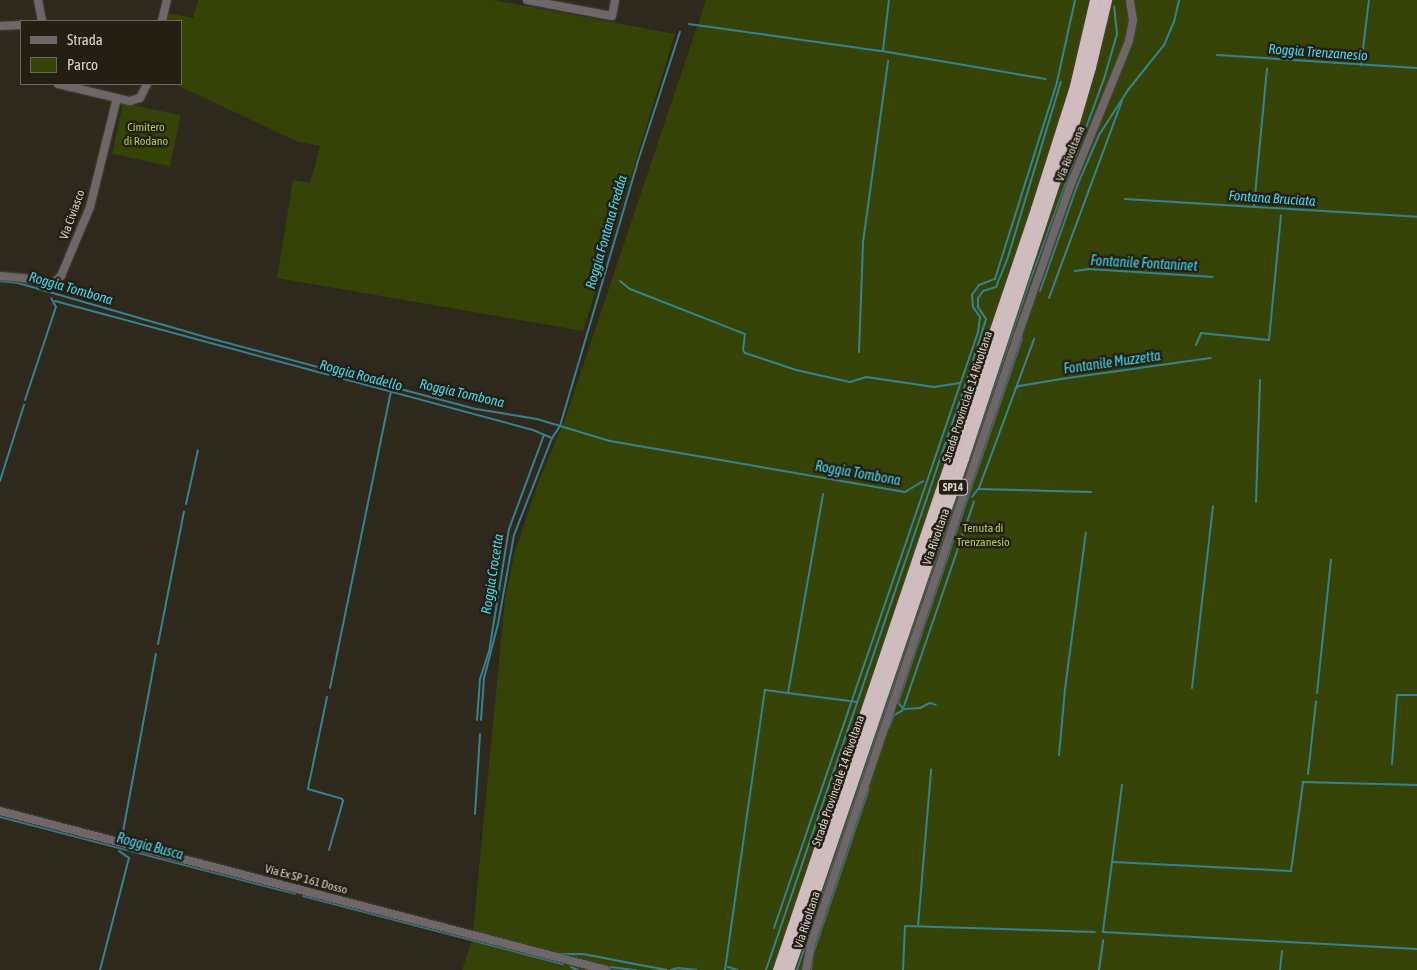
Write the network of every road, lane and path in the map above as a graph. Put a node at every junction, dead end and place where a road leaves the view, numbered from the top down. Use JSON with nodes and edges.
{"nodes":[{"id":1,"x":38,"y":0,"type":"edge"},
{"id":2,"x":167,"y":0,"type":"edge"},
{"id":3,"x":527,"y":0,"type":"edge"},
{"id":4,"x":615,"y":0,"type":"edge"},
{"id":5,"x":1090,"y":0,"type":"edge"},
{"id":6,"x":1095,"y":0,"type":"edge"},
{"id":7,"x":1106,"y":0,"type":"edge"},
{"id":8,"x":1130,"y":0,"type":"edge"},
{"id":9,"x":42,"y":20,"type":"edge"},
{"id":10,"x":162,"y":20,"type":"edge"},
{"id":11,"x":20,"y":25,"type":"edge"},
{"id":12,"x":0,"y":26,"type":"edge"},
{"id":13,"x":63,"y":85,"type":"edge"},
{"id":14,"x":146,"y":85,"type":"edge"},
{"id":15,"x":117,"y":98,"type":"junction"},
{"id":16,"x":1036,"y":209,"type":"junction"},
{"id":17,"x":0,"y":276,"type":"edge"},
{"id":18,"x":0,"y":811,"type":"edge"},
{"id":19,"x":606,"y":970,"type":"edge"},
{"id":20,"x":778,"y":970,"type":"edge"},
{"id":21,"x":788,"y":970,"type":"edge"},
{"id":22,"x":806,"y":970,"type":"edge"}],
"edges":[{"from":1,"to":9,"type":"street"},
{"from":2,"to":10,"type":"street"},
{"from":3,"to":4,"type":"street"},
{"from":5,"to":16,"type":"highway","number":"SP14"},
{"from":6,"to":16,"type":"highway","name":"Strada Provinciale 14 Rivoltana","number":"SP14"},
{"from":7,"to":21,"type":"highway","name":"Strada Provinciale 14 Rivoltana","number":"SP14"},
{"from":8,"to":22,"type":"street","name":"Via Rivoltana"},
{"from":11,"to":12,"type":"street"},
{"from":13,"to":15,"type":"street"},
{"from":14,"to":15,"type":"street"},
{"from":15,"to":17,"type":"street","name":"Via Civiasco"},
{"from":16,"to":20,"type":"highway","name":"Strada Provinciale 14 Rivoltana","number":"SP14"},
{"from":18,"to":19,"type":"street","name":"Via Ex SP 161 Dosso"}]}
